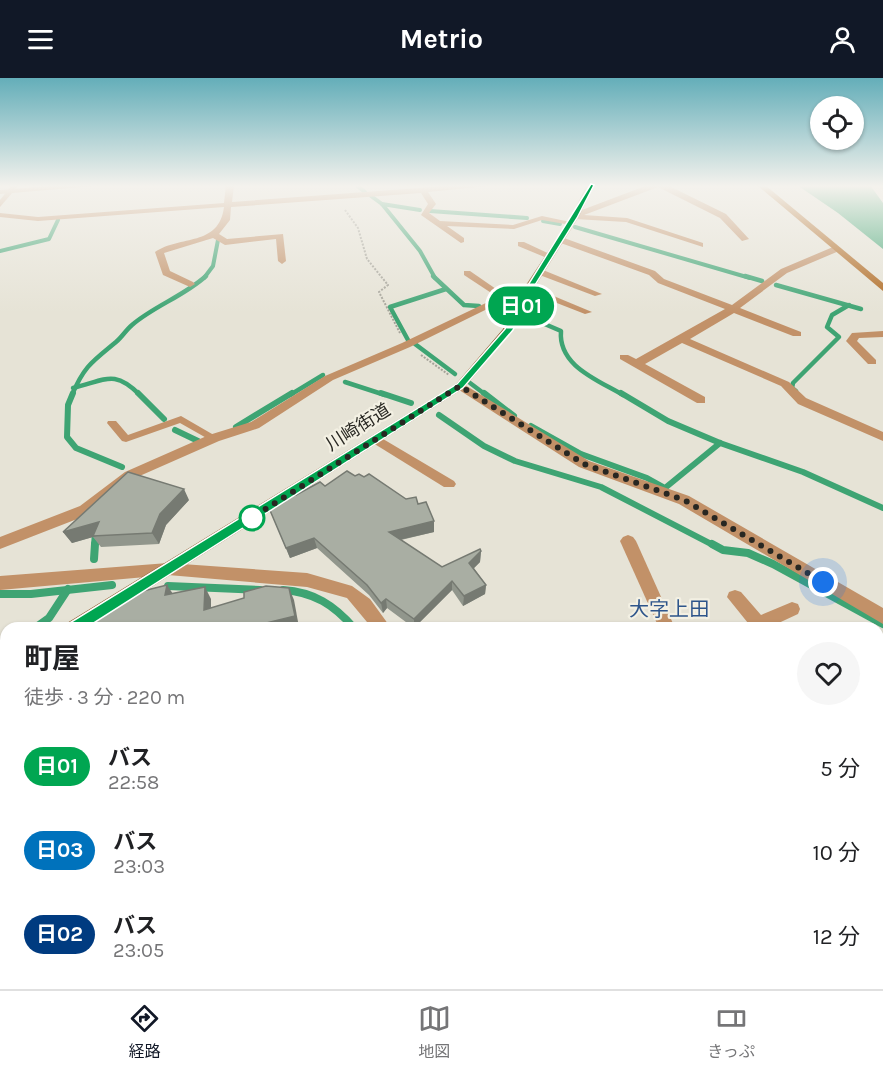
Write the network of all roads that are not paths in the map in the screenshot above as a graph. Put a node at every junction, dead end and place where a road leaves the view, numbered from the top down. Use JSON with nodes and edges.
{"nodes":[{"id":1,"x":220,"y":228,"type":"edge"},
{"id":2,"x":444,"y":228,"type":"edge"},
{"id":3,"x":569,"y":228,"type":"edge"},
{"id":4,"x":649,"y":228,"type":"edge"},
{"id":5,"x":735,"y":228,"type":"edge"},
{"id":6,"x":810,"y":228,"type":"edge"},
{"id":7,"x":214,"y":235,"type":"junction"},
{"id":8,"x":745,"y":238,"type":"dead end"},
{"id":9,"x":461,"y":240,"type":"dead end"},
{"id":10,"x":561,"y":240,"type":"junction"},
{"id":11,"x":520,"y":244,"type":"dead end"},
{"id":12,"x":700,"y":245,"type":"dead end"},
{"id":13,"x":836,"y":249,"type":"junction"},
{"id":14,"x":550,"y":256,"type":"junction"},
{"id":15,"x":282,"y":261,"type":"dead end"},
{"id":16,"x":540,"y":272,"type":"junction"},
{"id":17,"x":468,"y":273,"type":"dead end"},
{"id":18,"x":190,"y":284,"type":"dead end"},
{"id":19,"x":530,"y":287,"type":"junction"},
{"id":20,"x":883,"y":288,"type":"edge"},
{"id":21,"x":598,"y":294,"type":"dead end"},
{"id":22,"x":505,"y":297,"type":"junction"},
{"id":23,"x":733,"y":309,"type":"junction"},
{"id":24,"x":588,"y":312,"type":"dead end"},
{"id":25,"x":883,"y":333,"type":"edge"},
{"id":26,"x":797,"y":334,"type":"dead end"},
{"id":27,"x":682,"y":339,"type":"junction"},
{"id":28,"x":624,"y":357,"type":"dead end"},
{"id":29,"x":872,"y":362,"type":"dead end"},
{"id":30,"x":636,"y":363,"type":"junction"},
{"id":31,"x":460,"y":386,"type":"junction"},
{"id":32,"x":701,"y":400,"type":"dead end"},
{"id":33,"x":112,"y":423,"type":"dead end"},
{"id":34,"x":883,"y":437,"type":"edge"},
{"id":35,"x":214,"y":438,"type":"junction"},
{"id":36,"x":378,"y":440,"type":"junction"},
{"id":37,"x":449,"y":484,"type":"dead end"},
{"id":38,"x":628,"y":541,"type":"dead end"},
{"id":39,"x":0,"y":543,"type":"edge"},
{"id":40,"x":168,"y":569,"type":"junction"},
{"id":41,"x":0,"y":583,"type":"edge"},
{"id":42,"x":735,"y":597,"type":"dead end"},
{"id":43,"x":792,"y":609,"type":"dead end"},
{"id":44,"x":883,"y":617,"type":"edge"},
{"id":45,"x":83,"y":622,"type":"edge"},
{"id":46,"x":377,"y":622,"type":"edge"},
{"id":47,"x":664,"y":622,"type":"edge"},
{"id":48,"x":757,"y":622,"type":"edge"},
{"id":49,"x":768,"y":622,"type":"edge"}],
"edges":[{"from":1,"to":7,"type":"street"},
{"from":2,"to":9,"type":"street"},
{"from":3,"to":10,"type":"main road","name":"川崎街道"},
{"from":4,"to":12,"type":"street"},
{"from":5,"to":8,"type":"street"},
{"from":6,"to":13,"type":"main road"},
{"from":7,"to":15,"type":"street"},
{"from":7,"to":18,"type":"street"},
{"from":10,"to":14,"type":"main road","name":"川崎街道"},
{"from":10,"to":23,"type":"street"},
{"from":11,"to":14,"type":"street"},
{"from":13,"to":20,"type":"main road"},
{"from":13,"to":23,"type":"street"},
{"from":14,"to":16,"type":"main road","name":"川崎街道"},
{"from":16,"to":19,"type":"main road","name":"川崎街道"},
{"from":16,"to":21,"type":"lane"},
{"from":17,"to":22,"type":"lane"},
{"from":19,"to":22,"type":"street"},
{"from":19,"to":24,"type":"lane"},
{"from":19,"to":31,"type":"main road","name":"川崎街道"},
{"from":22,"to":35,"type":"street"},
{"from":23,"to":26,"type":"street"},
{"from":23,"to":27,"type":"street"},
{"from":25,"to":29,"type":"street"},
{"from":27,"to":30,"type":"street"},
{"from":27,"to":34,"type":"street"},
{"from":28,"to":30,"type":"street"},
{"from":30,"to":32,"type":"street"},
{"from":31,"to":36,"type":"main road","name":"川崎街道"},
{"from":31,"to":44,"type":"street"},
{"from":33,"to":35,"type":"lane"},
{"from":35,"to":39,"type":"street"},
{"from":36,"to":37,"type":"street"},
{"from":36,"to":40,"type":"main road","name":"川崎街道"},
{"from":38,"to":47,"type":"street"},
{"from":40,"to":41,"type":"street"},
{"from":40,"to":45,"type":"main road","name":"川崎街道"},
{"from":40,"to":46,"type":"street"},
{"from":42,"to":48,"type":"street"},
{"from":43,"to":49,"type":"street"}]}
